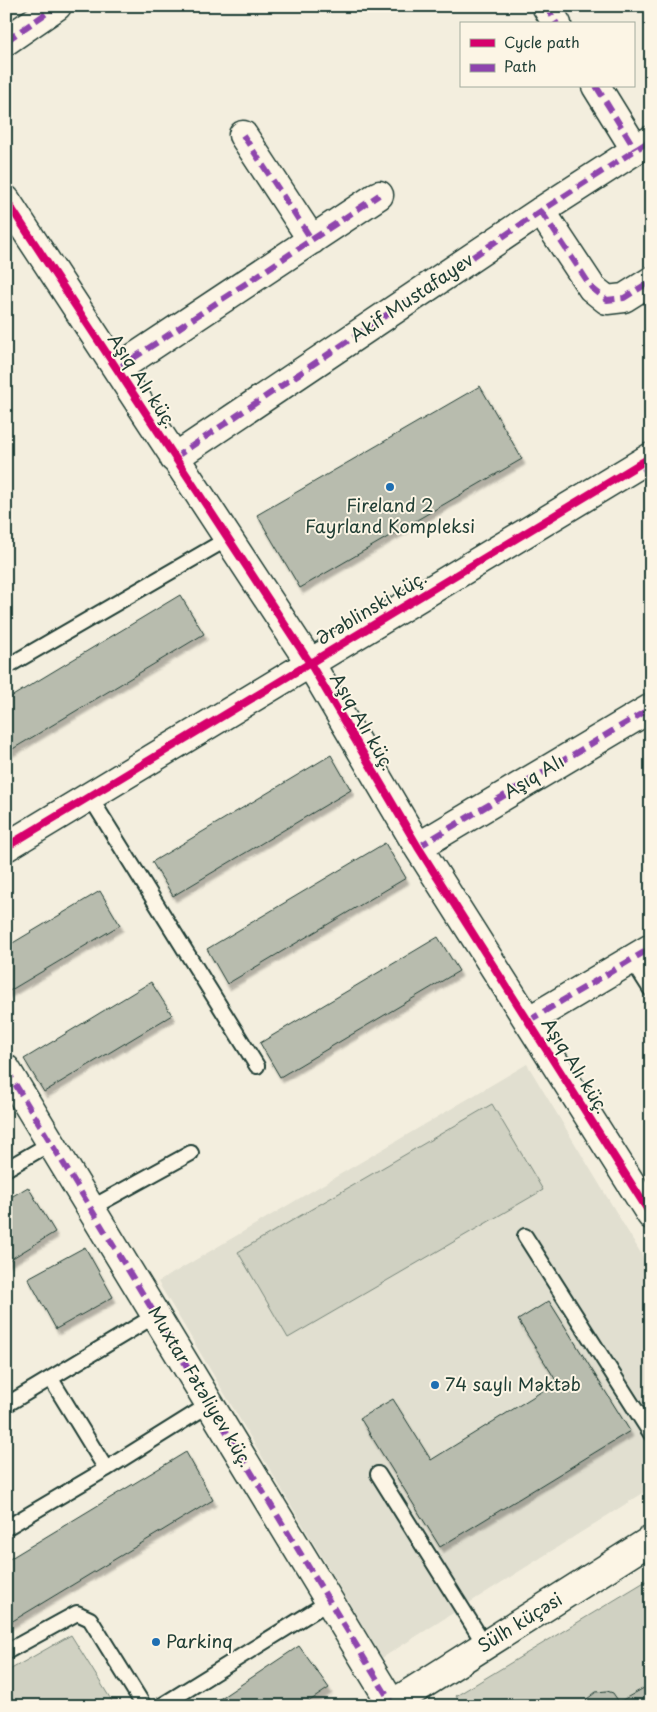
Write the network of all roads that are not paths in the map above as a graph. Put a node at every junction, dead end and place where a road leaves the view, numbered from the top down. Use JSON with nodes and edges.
{"nodes":[{"id":1,"x":57,"y":6,"type":"edge"},
{"id":2,"x":546,"y":6,"type":"edge"},
{"id":3,"x":556,"y":22,"type":"edge"},
{"id":4,"x":6,"y":40,"type":"edge"},
{"id":5,"x":598,"y":88,"type":"edge"},
{"id":6,"x":243,"y":135,"type":"dead end"},
{"id":7,"x":643,"y":144,"type":"edge"},
{"id":8,"x":379,"y":195,"type":"dead end"},
{"id":9,"x":6,"y":200,"type":"edge"},
{"id":10,"x":541,"y":211,"type":"junction"},
{"id":11,"x":312,"y":240,"type":"junction"},
{"id":12,"x":651,"y":281,"type":"edge"},
{"id":13,"x":117,"y":369,"type":"junction"},
{"id":14,"x":174,"y":458,"type":"junction"},
{"id":15,"x":648,"y":467,"type":"edge"},
{"id":16,"x":229,"y":538,"type":"junction"},
{"id":17,"x":310,"y":663,"type":"junction"},
{"id":18,"x":6,"y":667,"type":"edge"},
{"id":19,"x":651,"y":708,"type":"edge"},
{"id":20,"x":90,"y":797,"type":"junction"},
{"id":21,"x":6,"y":847,"type":"edge"},
{"id":22,"x":418,"y":847,"type":"junction"},
{"id":23,"x":641,"y":954,"type":"edge"},
{"id":24,"x":651,"y":990,"type":"edge"},
{"id":25,"x":528,"y":1021,"type":"junction"},
{"id":26,"x":257,"y":1066,"type":"dead end"},
{"id":27,"x":6,"y":1069,"type":"edge"},
{"id":28,"x":51,"y":1143,"type":"junction"},
{"id":29,"x":191,"y":1153,"type":"dead end"},
{"id":30,"x":6,"y":1169,"type":"edge"},
{"id":31,"x":91,"y":1208,"type":"junction"},
{"id":32,"x":651,"y":1215,"type":"edge"},
{"id":33,"x":524,"y":1236,"type":"dead end"},
{"id":34,"x":156,"y":1316,"type":"junction"},
{"id":35,"x":51,"y":1379,"type":"junction"},
{"id":36,"x":210,"y":1404,"type":"junction"},
{"id":37,"x":6,"y":1405,"type":"edge"},
{"id":38,"x":651,"y":1434,"type":"edge"},
{"id":39,"x":106,"y":1469,"type":"junction"},
{"id":40,"x":378,"y":1474,"type":"dead end"},
{"id":41,"x":6,"y":1528,"type":"edge"},
{"id":42,"x":651,"y":1540,"type":"edge"},
{"id":43,"x":330,"y":1601,"type":"junction"},
{"id":44,"x":486,"y":1645,"type":"junction"},
{"id":45,"x":6,"y":1652,"type":"edge"},
{"id":46,"x":391,"y":1705,"type":"edge"},
{"id":47,"x":144,"y":1706,"type":"edge"},
{"id":48,"x":161,"y":1706,"type":"edge"}],
"edges":[{"from":1,"to":4,"type":"street"},
{"from":2,"to":3,"type":"street"},
{"from":5,"to":7,"type":"street"},
{"from":6,"to":11,"type":"street"},
{"from":7,"to":10,"type":"street","name":"Akif Mustafayev"},
{"from":8,"to":11,"type":"street"},
{"from":9,"to":13,"type":"street","name":"Aşıq Alı küç."},
{"from":10,"to":12,"type":"street"},
{"from":10,"to":14,"type":"street","name":"Akif Mustafayev"},
{"from":11,"to":13,"type":"street"},
{"from":13,"to":14,"type":"street","name":"Aşıq Alı küç."},
{"from":14,"to":16,"type":"street","name":"Aşıq Alı küç."},
{"from":15,"to":17,"type":"street","name":"Ərəblinski küç."},
{"from":16,"to":17,"type":"street","name":"Aşıq Alı küç."},
{"from":16,"to":18,"type":"lane"},
{"from":17,"to":20,"type":"street","name":"Ərəblinski küç."},
{"from":17,"to":22,"type":"street","name":"Aşıq Alı küç."},
{"from":19,"to":22,"type":"street","name":"Aşıq Alı"},
{"from":20,"to":21,"type":"street","name":"Ərəblinski küç."},
{"from":20,"to":26,"type":"lane"},
{"from":22,"to":25,"type":"street","name":"Aşıq Alı küç."},
{"from":23,"to":24,"type":"lane"},
{"from":23,"to":25,"type":"street"},
{"from":25,"to":32,"type":"street","name":"Aşıq Alı küç."},
{"from":27,"to":28,"type":"street","name":"Muxtar Fətəliyev küç."},
{"from":28,"to":30,"type":"lane"},
{"from":28,"to":31,"type":"street","name":"Muxtar Fətəliyev küç."},
{"from":29,"to":31,"type":"lane"},
{"from":31,"to":34,"type":"street","name":"Muxtar Fətəliyev küç."},
{"from":33,"to":38,"type":"lane"},
{"from":34,"to":35,"type":"lane"},
{"from":34,"to":36,"type":"street","name":"Muxtar Fətəliyev küç."},
{"from":35,"to":37,"type":"lane"},
{"from":35,"to":39,"type":"lane"},
{"from":36,"to":39,"type":"lane"},
{"from":36,"to":43,"type":"street","name":"Muxtar Fətəliyev küç."},
{"from":39,"to":41,"type":"lane"},
{"from":40,"to":44,"type":"lane"},
{"from":42,"to":44,"type":"street","name":"Sülh küçəsi"},
{"from":43,"to":46,"type":"street","name":"Muxtar Fətəliyev küç."},
{"from":43,"to":48,"type":"lane"},
{"from":44,"to":46,"type":"street","name":"Sülh küçəsi"},
{"from":45,"to":47,"type":"lane"}]}
